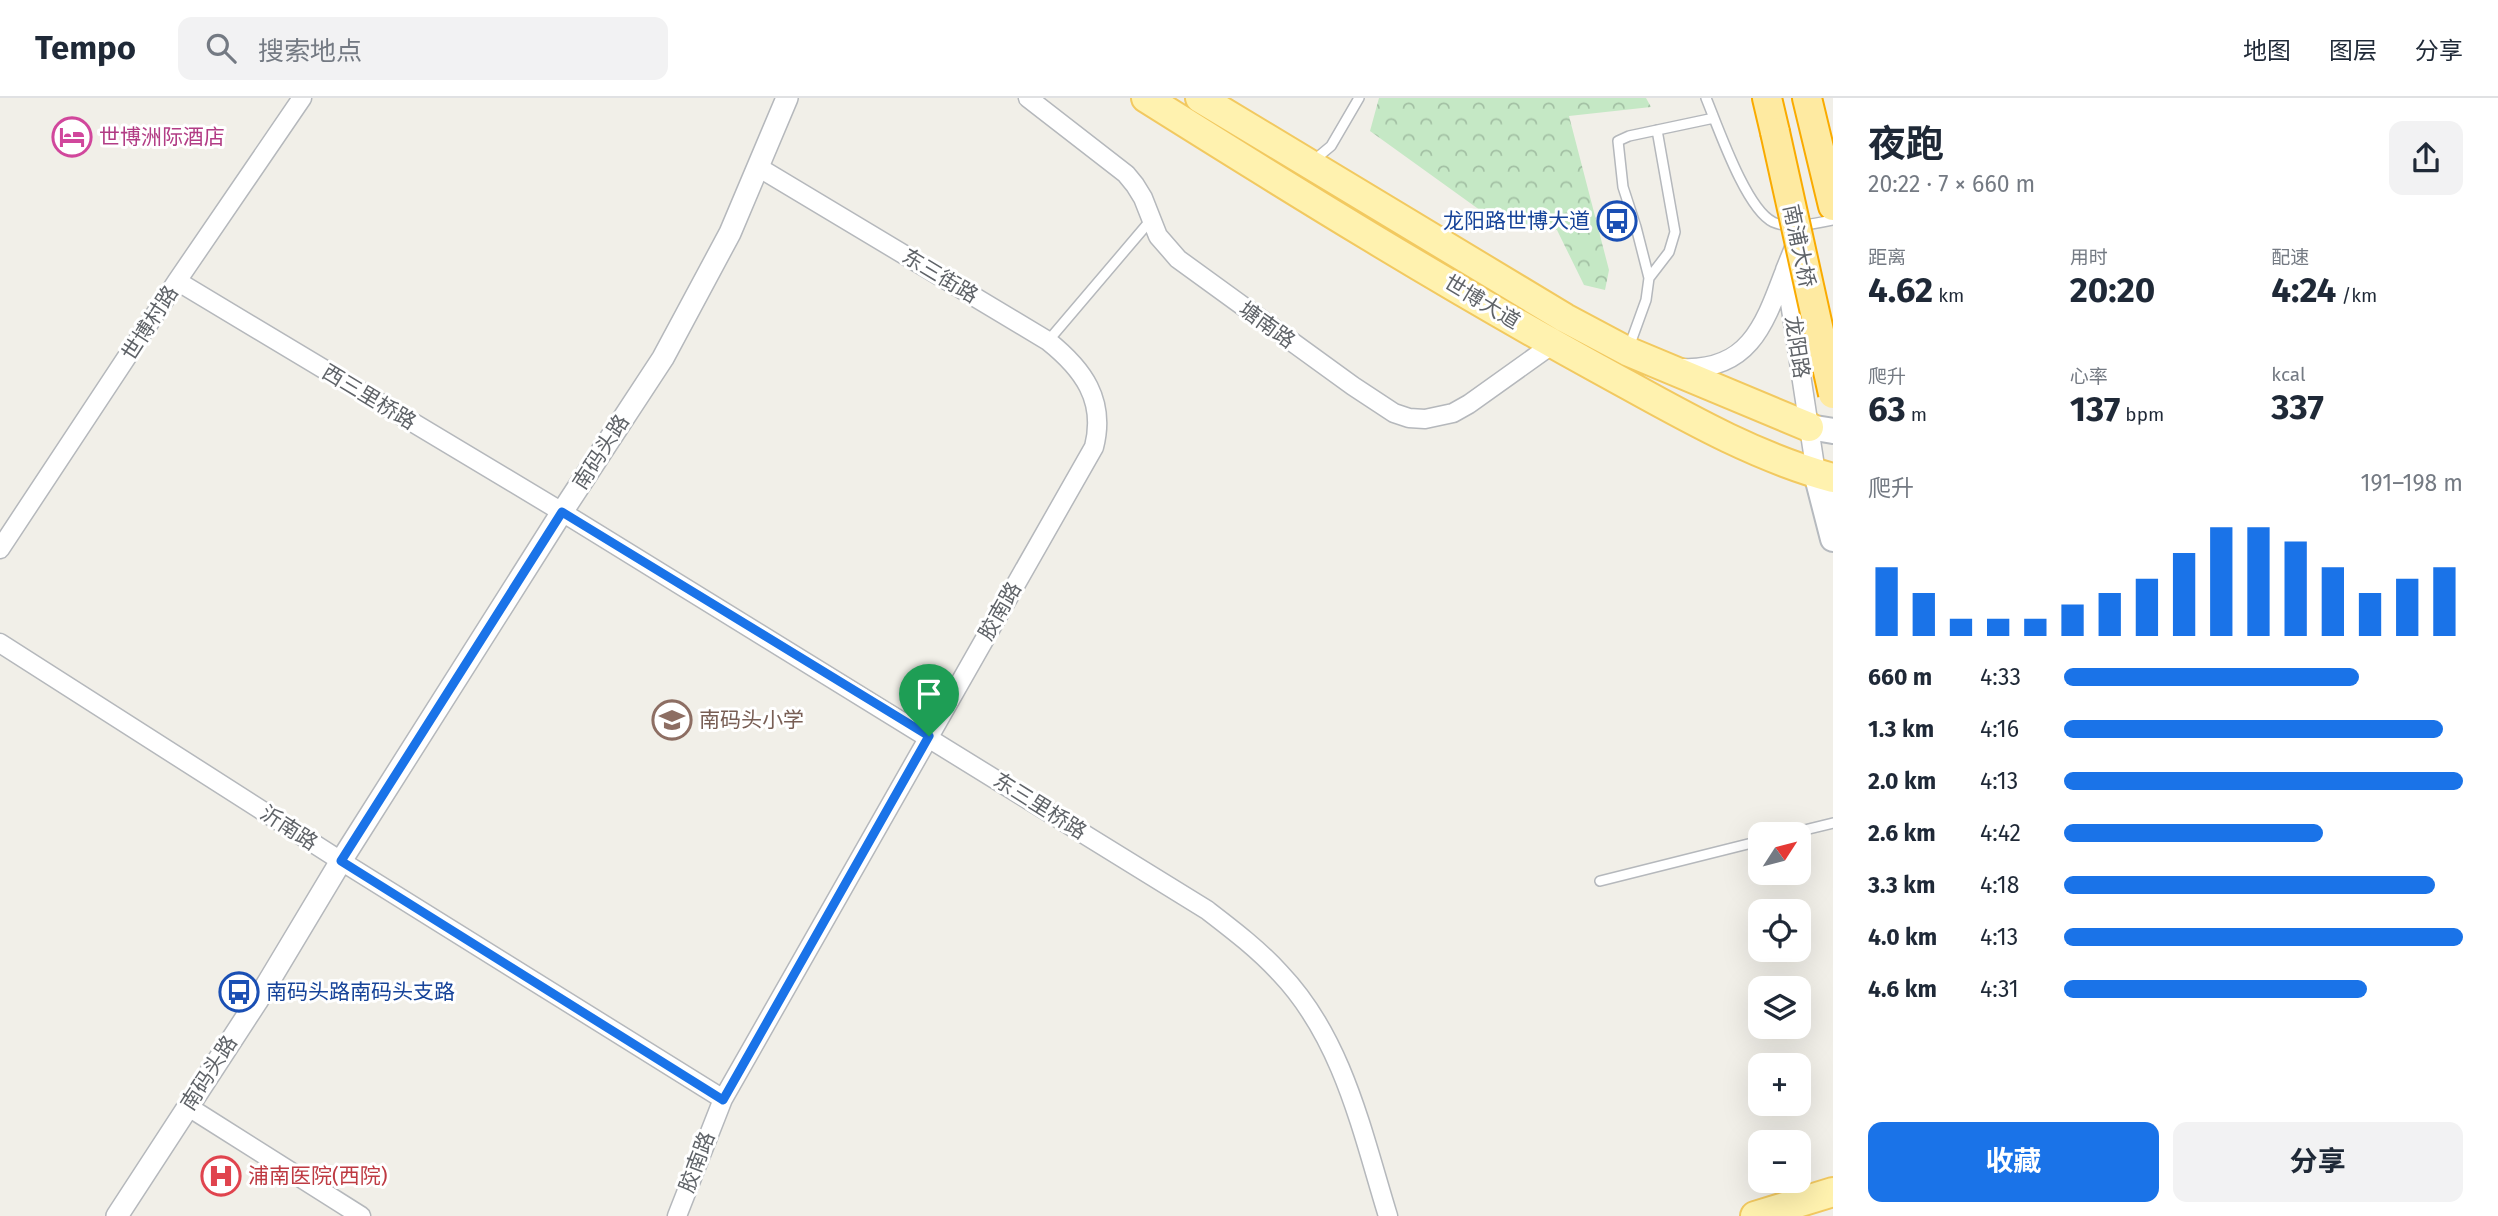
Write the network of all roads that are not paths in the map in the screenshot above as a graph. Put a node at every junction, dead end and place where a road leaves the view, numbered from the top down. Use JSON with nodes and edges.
{"nodes":[{"id":1,"x":302,"y":98,"type":"edge"},
{"id":2,"x":787,"y":98,"type":"edge"},
{"id":3,"x":1028,"y":98,"type":"edge"},
{"id":4,"x":1146,"y":98,"type":"edge"},
{"id":5,"x":1200,"y":98,"type":"edge"},
{"id":6,"x":1359,"y":98,"type":"edge"},
{"id":7,"x":1706,"y":98,"type":"edge"},
{"id":8,"x":1767,"y":98,"type":"edge"},
{"id":9,"x":1778,"y":98,"type":"edge"},
{"id":10,"x":1807,"y":98,"type":"edge"},
{"id":11,"x":1714,"y":118,"type":"junction"},
{"id":12,"x":1657,"y":130,"type":"junction"},
{"id":13,"x":1309,"y":164,"type":"junction"},
{"id":14,"x":758,"y":167,"type":"junction"},
{"id":15,"x":1833,"y":206,"type":"edge"},
{"id":16,"x":1833,"y":220,"type":"edge"},
{"id":17,"x":1150,"y":221,"type":"junction"},
{"id":18,"x":1803,"y":225,"type":"junction"},
{"id":19,"x":1785,"y":270,"type":"junction"},
{"id":20,"x":1649,"y":278,"type":"junction"},
{"id":21,"x":177,"y":281,"type":"junction"},
{"id":22,"x":1833,"y":333,"type":"edge"},
{"id":23,"x":1048,"y":341,"type":"junction"},
{"id":24,"x":1553,"y":344,"type":"junction"},
{"id":25,"x":1627,"y":351,"type":"junction"},
{"id":26,"x":1833,"y":394,"type":"edge"},
{"id":27,"x":1097,"y":410,"type":"joint"},
{"id":28,"x":1821,"y":429,"type":"edge"},
{"id":29,"x":1824,"y":475,"type":"edge"},
{"id":30,"x":562,"y":512,"type":"junction"},
{"id":31,"x":1833,"y":539,"type":"edge"},
{"id":32,"x":0,"y":549,"type":"edge"},
{"id":33,"x":0,"y":643,"type":"edge"},
{"id":34,"x":929,"y":736,"type":"junction"},
{"id":35,"x":1833,"y":822,"type":"edge"},
{"id":36,"x":1811,"y":828,"type":"edge"},
{"id":37,"x":1748,"y":844,"type":"edge"},
{"id":38,"x":341,"y":861,"type":"junction"},
{"id":39,"x":1600,"y":881,"type":"dead end"},
{"id":40,"x":723,"y":1100,"type":"junction"},
{"id":41,"x":187,"y":1106,"type":"junction"},
{"id":42,"x":1833,"y":1192,"type":"edge"},
{"id":43,"x":117,"y":1216,"type":"edge"},
{"id":44,"x":361,"y":1216,"type":"edge"},
{"id":45,"x":677,"y":1216,"type":"edge"},
{"id":46,"x":1388,"y":1216,"type":"edge"},
{"id":47,"x":1755,"y":1216,"type":"edge"}],
"edges":[{"from":1,"to":21,"type":"street","name":"世博村路"},
{"from":2,"to":14,"type":"street","name":"南码头路"},
{"from":3,"to":17,"type":"street","name":"塘南路"},
{"from":4,"to":24,"type":"main road","name":"世博大道"},
{"from":5,"to":13,"type":"main road","name":"世博大道"},
{"from":6,"to":13,"type":"lane"},
{"from":7,"to":11,"type":"lane"},
{"from":8,"to":26,"type":"highway","name":"南浦大桥","bridge":true},
{"from":9,"to":18,"type":"lane"},
{"from":10,"to":15,"type":"highway","name":"南浦大桥"},
{"from":11,"to":12,"type":"lane"},
{"from":11,"to":18,"type":"lane"},
{"from":12,"to":20,"type":"lane"},
{"from":12,"to":20,"type":"lane"},
{"from":13,"to":25,"type":"main road","name":"世博大道"},
{"from":14,"to":23,"type":"street","name":"东三街路"},
{"from":14,"to":30,"type":"street","name":"南码头路"},
{"from":16,"to":18,"type":"lane"},
{"from":17,"to":23,"type":"lane"},
{"from":17,"to":24,"type":"street","name":"塘南路"},
{"from":18,"to":19,"type":"street"},
{"from":18,"to":22,"type":"street","name":"龙阳路"},
{"from":19,"to":25,"type":"street"},
{"from":19,"to":28,"type":"street","name":"龙阳路"},
{"from":20,"to":25,"type":"lane"},
{"from":21,"to":30,"type":"street","name":"西三里桥路"},
{"from":21,"to":32,"type":"street","name":"世博村路"},
{"from":23,"to":27,"type":"street","name":"东三街路"},
{"from":24,"to":29,"type":"main road","name":"世博大道"},
{"from":25,"to":28,"type":"main road","name":"世博大道"},
{"from":27,"to":34,"type":"street","name":"胶南路"},
{"from":28,"to":29,"type":"street","name":"龙阳路"},
{"from":29,"to":31,"type":"main road","name":"龙阳路"},
{"from":30,"to":34,"type":"street","name":"东三里桥路"},
{"from":30,"to":38,"type":"street","name":"南码头路"},
{"from":33,"to":38,"type":"street","name":"沂南路"},
{"from":34,"to":40,"type":"street","name":"胶南路"},
{"from":34,"to":46,"type":"street","name":"东三里桥路"},
{"from":35,"to":36,"type":"lane"},
{"from":37,"to":39,"type":"lane"},
{"from":38,"to":40,"type":"street","name":"沂南路"},
{"from":38,"to":41,"type":"street","name":"南码头路"},
{"from":40,"to":45,"type":"street","name":"胶南路"},
{"from":41,"to":43,"type":"street","name":"南码头路"},
{"from":41,"to":44,"type":"street"},
{"from":42,"to":47,"type":"main road"}]}
